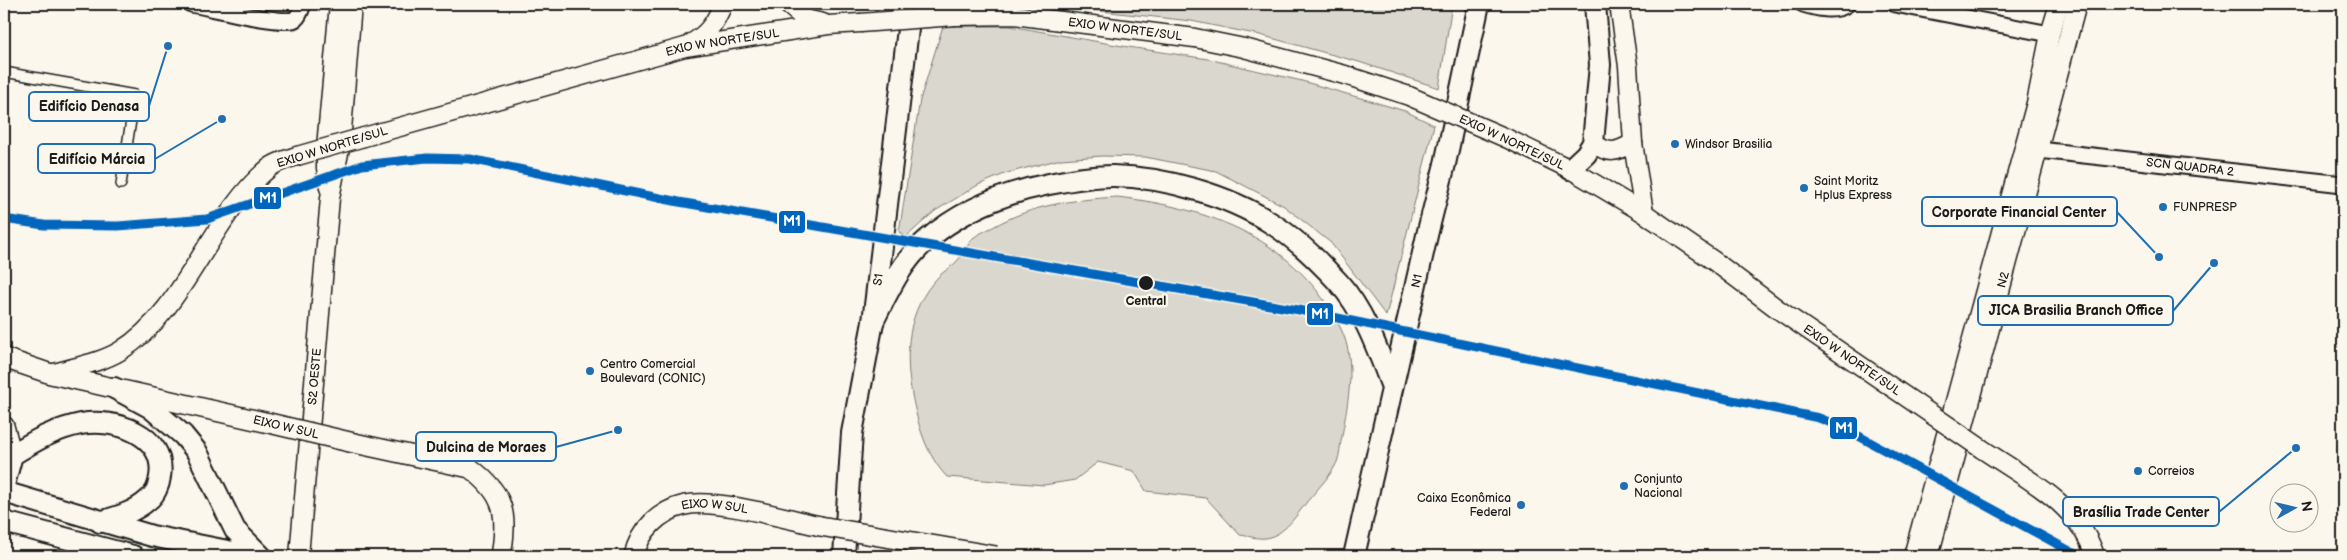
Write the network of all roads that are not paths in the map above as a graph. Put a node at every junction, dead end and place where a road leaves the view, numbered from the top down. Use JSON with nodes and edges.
{"nodes":[{"id":1,"x":191,"y":4,"type":"edge"},
{"id":2,"x":303,"y":4,"type":"edge"},
{"id":3,"x":339,"y":4,"type":"edge"},
{"id":4,"x":352,"y":4,"type":"edge"},
{"id":5,"x":723,"y":4,"type":"edge"},
{"id":6,"x":787,"y":4,"type":"edge"},
{"id":7,"x":911,"y":4,"type":"edge"},
{"id":8,"x":1595,"y":4,"type":"edge"},
{"id":9,"x":1619,"y":4,"type":"edge"},
{"id":10,"x":1803,"y":4,"type":"edge"},
{"id":11,"x":1847,"y":4,"type":"edge"},
{"id":12,"x":1896,"y":4,"type":"edge"},
{"id":13,"x":2059,"y":4,"type":"edge"},
{"id":14,"x":2070,"y":4,"type":"edge"},
{"id":15,"x":2077,"y":4,"type":"edge"},
{"id":16,"x":1480,"y":7,"type":"edge"},
{"id":17,"x":828,"y":25,"type":"junction"},
{"id":18,"x":2050,"y":34,"type":"junction"},
{"id":19,"x":685,"y":47,"type":"junction"},
{"id":20,"x":4,"y":72,"type":"edge"},
{"id":21,"x":2055,"y":88,"type":"junction"},
{"id":22,"x":2036,"y":103,"type":"junction"},
{"id":23,"x":1593,"y":143,"type":"junction"},
{"id":24,"x":1633,"y":143,"type":"junction"},
{"id":25,"x":2039,"y":150,"type":"junction"},
{"id":26,"x":1570,"y":169,"type":"junction"},
{"id":27,"x":121,"y":184,"type":"dead end"},
{"id":28,"x":2343,"y":184,"type":"edge"},
{"id":29,"x":2011,"y":193,"type":"junction"},
{"id":30,"x":330,"y":198,"type":"junction"},
{"id":31,"x":1644,"y":214,"type":"junction"},
{"id":32,"x":1985,"y":319,"type":"junction"},
{"id":33,"x":873,"y":322,"type":"junction"},
{"id":34,"x":4,"y":358,"type":"edge"},
{"id":35,"x":51,"y":374,"type":"junction"},
{"id":36,"x":1392,"y":387,"type":"junction"},
{"id":37,"x":114,"y":388,"type":"junction"},
{"id":38,"x":4,"y":426,"type":"edge"},
{"id":39,"x":12,"y":455,"type":"junction"},
{"id":40,"x":4,"y":485,"type":"edge"},
{"id":41,"x":4,"y":492,"type":"edge"},
{"id":42,"x":4,"y":522,"type":"edge"},
{"id":43,"x":100,"y":522,"type":"junction"},
{"id":44,"x":101,"y":551,"type":"edge"},
{"id":45,"x":635,"y":552,"type":"edge"},
{"id":46,"x":133,"y":556,"type":"edge"},
{"id":47,"x":253,"y":556,"type":"edge"},
{"id":48,"x":262,"y":556,"type":"edge"},
{"id":49,"x":300,"y":556,"type":"edge"},
{"id":50,"x":501,"y":556,"type":"edge"},
{"id":51,"x":844,"y":556,"type":"edge"},
{"id":52,"x":996,"y":556,"type":"edge"},
{"id":53,"x":1354,"y":556,"type":"edge"},
{"id":54,"x":1914,"y":556,"type":"edge"},
{"id":55,"x":1929,"y":556,"type":"edge"},
{"id":56,"x":2095,"y":556,"type":"edge"}],
"edges":[{"from":1,"to":2,"type":"street"},
{"from":3,"to":30,"type":"main road","name":"S2 OESTE"},
{"from":4,"to":30,"type":"main road","name":"S2 OESTE"},
{"from":5,"to":19,"type":"main road"},
{"from":6,"to":17,"type":"main road"},
{"from":7,"to":33,"type":"highway","name":"S1"},
{"from":8,"to":23,"type":"highway"},
{"from":9,"to":24,"type":"main road"},
{"from":10,"to":11,"type":"street"},
{"from":12,"to":18,"type":"street"},
{"from":13,"to":18,"type":"main road","name":"N2"},
{"from":14,"to":18,"type":"main road"},
{"from":15,"to":21,"type":"main road","name":"N2"},
{"from":16,"to":36,"type":"highway","name":"N1"},
{"from":17,"to":19,"type":"main road","name":"EXIO W NORTE/SUL"},
{"from":17,"to":26,"type":"main road","name":"EXIO W NORTE/SUL","bridge":true},
{"from":18,"to":21,"type":"main road"},
{"from":18,"to":22,"type":"main road","name":"N2"},
{"from":19,"to":35,"type":"main road","name":"EXIO W NORTE/SUL","bridge":true},
{"from":20,"to":27,"type":"street"},
{"from":21,"to":25,"type":"main road","name":"N2"},
{"from":22,"to":25,"type":"main road"},
{"from":22,"to":29,"type":"main road","name":"N2"},
{"from":23,"to":24,"type":"main road"},
{"from":23,"to":26,"type":"highway"},
{"from":24,"to":31,"type":"main road"},
{"from":25,"to":28,"type":"street","name":"SCN QUADRA 2"},
{"from":25,"to":29,"type":"main road"},
{"from":25,"to":32,"type":"main road","name":"N2"},
{"from":26,"to":31,"type":"main road","name":"EXIO W NORTE/SUL"},
{"from":29,"to":32,"type":"main road","name":"N2"},
{"from":30,"to":49,"type":"main road","name":"S2 OESTE"},
{"from":31,"to":56,"type":"main road","name":"EXIO W NORTE/SUL","bridge":true},
{"from":32,"to":54,"type":"main road","name":"N2"},
{"from":32,"to":55,"type":"main road"},
{"from":33,"to":36,"type":"highway"},
{"from":33,"to":51,"type":"highway","name":"S1"},
{"from":34,"to":35,"type":"main road","name":"EIXO W SUL"},
{"from":35,"to":37,"type":"main road","name":"EIXO W SUL"},
{"from":36,"to":53,"type":"highway","name":"N1"},
{"from":37,"to":48,"type":"highway"},
{"from":37,"to":50,"type":"main road","name":"EIXO W SUL","bridge":true},
{"from":38,"to":39,"type":"main road"},
{"from":39,"to":40,"type":"highway"},
{"from":39,"to":43,"type":"highway"},
{"from":41,"to":43,"type":"highway"},
{"from":42,"to":44,"type":"highway"},
{"from":43,"to":47,"type":"highway"},
{"from":44,"to":46,"type":"highway"},
{"from":45,"to":52,"type":"main road","name":"EIXO W SUL","bridge":true}]}
